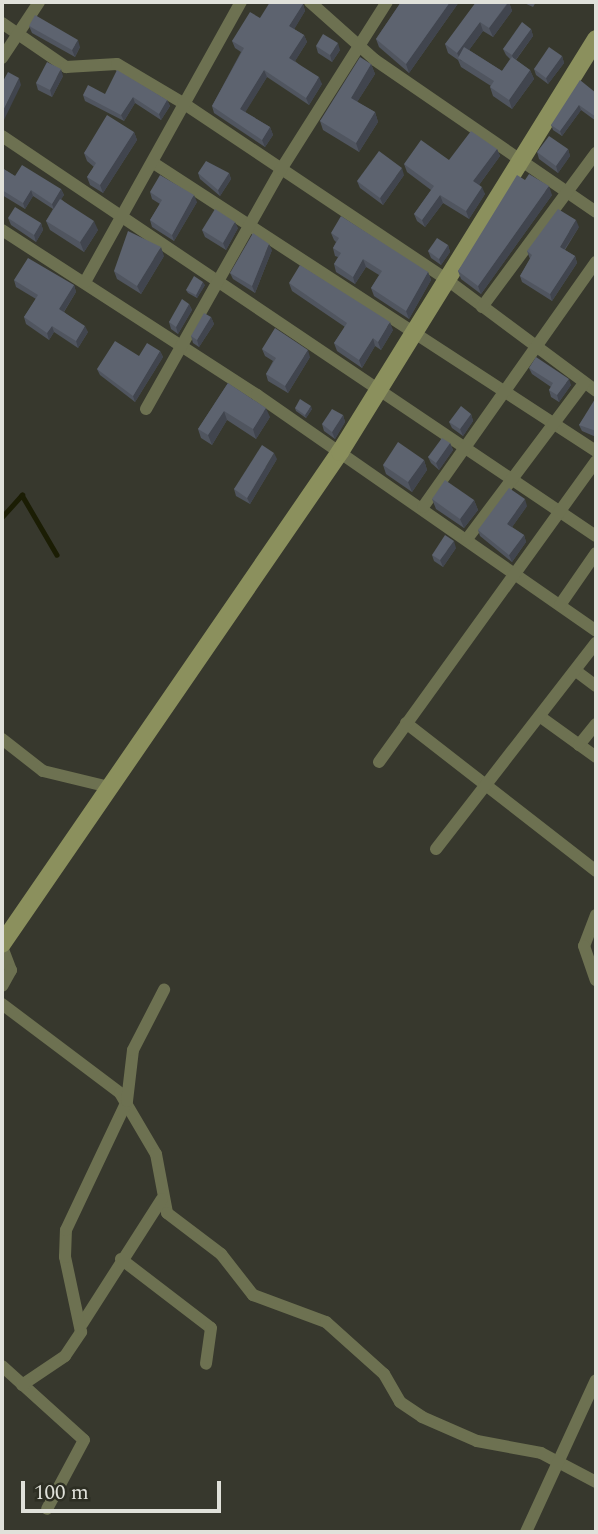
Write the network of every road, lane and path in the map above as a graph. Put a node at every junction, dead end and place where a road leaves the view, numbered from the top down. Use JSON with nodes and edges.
{"nodes":[{"id":1,"x":39,"y":2,"type":"edge"},
{"id":2,"x":241,"y":2,"type":"edge"},
{"id":3,"x":310,"y":2,"type":"edge"},
{"id":4,"x":387,"y":2,"type":"edge"},
{"id":5,"x":2,"y":23,"type":"edge"},
{"id":6,"x":18,"y":33,"type":"junction"},
{"id":7,"x":596,"y":39,"type":"edge"},
{"id":8,"x":360,"y":48,"type":"junction"},
{"id":9,"x":2,"y":58,"type":"edge"},
{"id":10,"x":183,"y":103,"type":"junction"},
{"id":11,"x":2,"y":136,"type":"edge"},
{"id":12,"x":596,"y":153,"type":"edge"},
{"id":13,"x":521,"y":157,"type":"junction"},
{"id":14,"x":155,"y":164,"type":"junction"},
{"id":15,"x":280,"y":171,"type":"junction"},
{"id":16,"x":568,"y":192,"type":"junction"},
{"id":17,"x":596,"y":212,"type":"edge"},
{"id":18,"x":121,"y":215,"type":"junction"},
{"id":19,"x":247,"y":226,"type":"junction"},
{"id":20,"x":2,"y":230,"type":"edge"},
{"id":21,"x":596,"y":262,"type":"edge"},
{"id":22,"x":219,"y":279,"type":"junction"},
{"id":23,"x":446,"y":279,"type":"junction"},
{"id":24,"x":85,"y":282,"type":"junction"},
{"id":25,"x":482,"y":307,"type":"junction"},
{"id":26,"x":415,"y":333,"type":"junction"},
{"id":27,"x":181,"y":344,"type":"junction"},
{"id":28,"x":533,"y":349,"type":"junction"},
{"id":29,"x":584,"y":383,"type":"junction"},
{"id":30,"x":379,"y":387,"type":"junction"},
{"id":31,"x":505,"y":391,"type":"junction"},
{"id":32,"x":596,"y":391,"type":"edge"},
{"id":33,"x":146,"y":409,"type":"dead end"},
{"id":34,"x":556,"y":424,"type":"junction"},
{"id":35,"x":467,"y":446,"type":"junction"},
{"id":36,"x":341,"y":452,"type":"junction"},
{"id":37,"x":596,"y":452,"type":"edge"},
{"id":38,"x":596,"y":461,"type":"edge"},
{"id":39,"x":514,"y":478,"type":"junction"},
{"id":40,"x":423,"y":507,"type":"junction"},
{"id":41,"x":560,"y":510,"type":"junction"},
{"id":42,"x":596,"y":536,"type":"edge"},
{"id":43,"x":467,"y":539,"type":"junction"},
{"id":44,"x":596,"y":552,"type":"edge"},
{"id":45,"x":516,"y":573,"type":"junction"},
{"id":46,"x":560,"y":605,"type":"junction"},
{"id":47,"x":596,"y":631,"type":"edge"},
{"id":48,"x":596,"y":643,"type":"edge"},
{"id":49,"x":576,"y":671,"type":"junction"},
{"id":50,"x":596,"y":686,"type":"edge"},
{"id":51,"x":542,"y":718,"type":"junction"},
{"id":52,"x":406,"y":723,"type":"junction"},
{"id":53,"x":596,"y":724,"type":"edge"},
{"id":54,"x":2,"y":739,"type":"edge"},
{"id":55,"x":579,"y":745,"type":"junction"},
{"id":56,"x":596,"y":757,"type":"edge"},
{"id":57,"x":379,"y":762,"type":"dead end"},
{"id":58,"x":110,"y":787,"type":"junction"},
{"id":59,"x":488,"y":787,"type":"junction"},
{"id":60,"x":436,"y":849,"type":"dead end"},
{"id":61,"x":596,"y":872,"type":"edge"},
{"id":62,"x":596,"y":915,"type":"edge"},
{"id":63,"x":2,"y":945,"type":"edge"},
{"id":64,"x":596,"y":980,"type":"edge"},
{"id":65,"x":2,"y":986,"type":"edge"},
{"id":66,"x":164,"y":990,"type":"dead end"},
{"id":67,"x":2,"y":1004,"type":"edge"},
{"id":68,"x":127,"y":1101,"type":"junction"},
{"id":69,"x":162,"y":1199,"type":"junction"},
{"id":70,"x":121,"y":1259,"type":"junction"},
{"id":71,"x":82,"y":1324,"type":"junction"},
{"id":72,"x":206,"y":1364,"type":"dead end"},
{"id":73,"x":2,"y":1366,"type":"edge"},
{"id":74,"x":596,"y":1380,"type":"edge"},
{"id":75,"x":22,"y":1385,"type":"junction"},
{"id":76,"x":556,"y":1462,"type":"junction"},
{"id":77,"x":596,"y":1482,"type":"edge"},
{"id":78,"x":47,"y":1509,"type":"dead end"},
{"id":79,"x":526,"y":1532,"type":"edge"}],
"edges":[{"from":1,"to":6,"type":"street"},
{"from":2,"to":10,"type":"street"},
{"from":3,"to":8,"type":"street"},
{"from":4,"to":8,"type":"street"},
{"from":5,"to":6,"type":"street"},
{"from":6,"to":9,"type":"street"},
{"from":6,"to":10,"type":"street"},
{"from":7,"to":13,"type":"street"},
{"from":8,"to":13,"type":"street"},
{"from":8,"to":15,"type":"street"},
{"from":10,"to":14,"type":"street"},
{"from":10,"to":15,"type":"street"},
{"from":11,"to":18,"type":"street"},
{"from":12,"to":16,"type":"street"},
{"from":13,"to":16,"type":"street"},
{"from":13,"to":23,"type":"street"},
{"from":14,"to":18,"type":"street"},
{"from":14,"to":19,"type":"street"},
{"from":15,"to":19,"type":"street"},
{"from":15,"to":23,"type":"street"},
{"from":16,"to":17,"type":"street"},
{"from":16,"to":25,"type":"street"},
{"from":18,"to":22,"type":"street"},
{"from":18,"to":24,"type":"street"},
{"from":19,"to":22,"type":"street"},
{"from":19,"to":26,"type":"street"},
{"from":20,"to":24,"type":"street"},
{"from":21,"to":28,"type":"street"},
{"from":22,"to":27,"type":"street"},
{"from":22,"to":30,"type":"street"},
{"from":23,"to":25,"type":"street"},
{"from":23,"to":26,"type":"street"},
{"from":24,"to":27,"type":"street"},
{"from":25,"to":28,"type":"street"},
{"from":26,"to":30,"type":"street"},
{"from":26,"to":31,"type":"street"},
{"from":27,"to":33,"type":"street"},
{"from":27,"to":36,"type":"street"},
{"from":28,"to":29,"type":"street"},
{"from":28,"to":31,"type":"street"},
{"from":29,"to":32,"type":"street"},
{"from":29,"to":34,"type":"street"},
{"from":30,"to":35,"type":"street"},
{"from":30,"to":36,"type":"street"},
{"from":31,"to":34,"type":"street"},
{"from":31,"to":35,"type":"street"},
{"from":34,"to":37,"type":"street"},
{"from":34,"to":39,"type":"street"},
{"from":35,"to":39,"type":"street"},
{"from":35,"to":40,"type":"street"},
{"from":36,"to":40,"type":"street"},
{"from":36,"to":58,"type":"street"},
{"from":38,"to":41,"type":"street"},
{"from":39,"to":41,"type":"street"},
{"from":39,"to":43,"type":"street"},
{"from":40,"to":43,"type":"street"},
{"from":41,"to":42,"type":"street"},
{"from":41,"to":45,"type":"street"},
{"from":43,"to":45,"type":"street"},
{"from":44,"to":46,"type":"street"},
{"from":45,"to":46,"type":"street"},
{"from":45,"to":52,"type":"street"},
{"from":46,"to":47,"type":"street"},
{"from":48,"to":49,"type":"street"},
{"from":49,"to":50,"type":"street"},
{"from":49,"to":51,"type":"street"},
{"from":51,"to":55,"type":"street"},
{"from":51,"to":59,"type":"street"},
{"from":52,"to":57,"type":"street"},
{"from":52,"to":59,"type":"street"},
{"from":53,"to":55,"type":"street"},
{"from":54,"to":58,"type":"street"},
{"from":55,"to":56,"type":"street"},
{"from":58,"to":63,"type":"street"},
{"from":59,"to":60,"type":"street"},
{"from":59,"to":61,"type":"street"},
{"from":62,"to":64,"type":"street"},
{"from":63,"to":65,"type":"street"},
{"from":66,"to":68,"type":"street"},
{"from":67,"to":68,"type":"street"},
{"from":68,"to":69,"type":"street"},
{"from":68,"to":71,"type":"street"},
{"from":69,"to":70,"type":"street"},
{"from":69,"to":76,"type":"street"},
{"from":70,"to":71,"type":"street"},
{"from":70,"to":72,"type":"street"},
{"from":71,"to":75,"type":"street"},
{"from":73,"to":75,"type":"street"},
{"from":74,"to":76,"type":"street"},
{"from":75,"to":78,"type":"street"},
{"from":76,"to":77,"type":"street"},
{"from":76,"to":79,"type":"street"}]}
